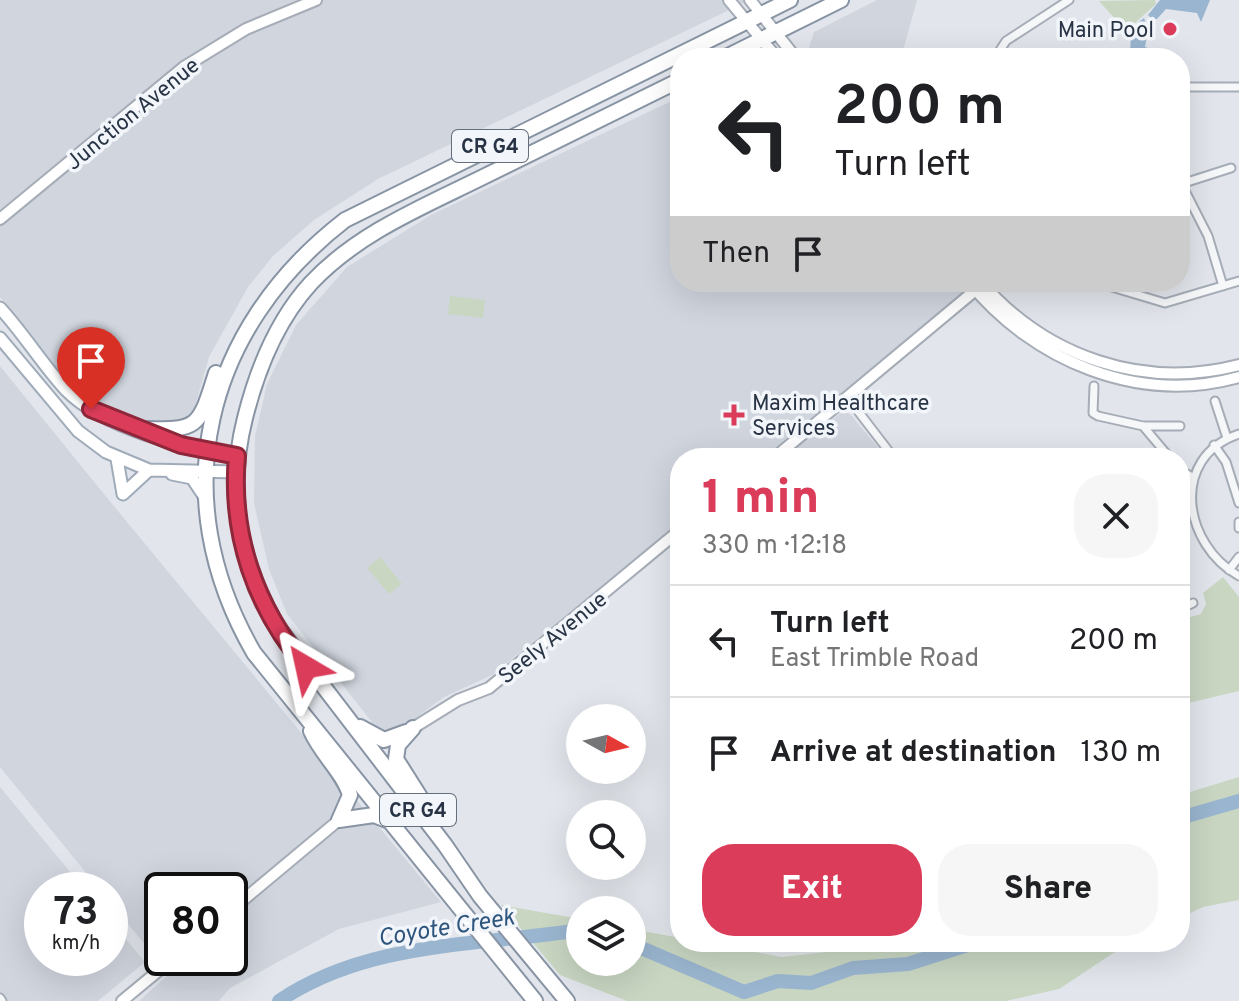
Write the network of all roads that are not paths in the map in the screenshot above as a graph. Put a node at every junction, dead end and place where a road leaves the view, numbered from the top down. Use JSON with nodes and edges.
{"nodes":[{"id":1,"x":316,"y":0,"type":"edge"},
{"id":2,"x":729,"y":0,"type":"edge"},
{"id":3,"x":750,"y":0,"type":"edge"},
{"id":4,"x":790,"y":0,"type":"edge"},
{"id":5,"x":841,"y":0,"type":"edge"},
{"id":6,"x":1069,"y":0,"type":"edge"},
{"id":7,"x":760,"y":13,"type":"junction"},
{"id":8,"x":746,"y":21,"type":"junction"},
{"id":9,"x":768,"y":36,"type":"junction"},
{"id":10,"x":692,"y":48,"type":"edge"},
{"id":11,"x":744,"y":48,"type":"edge"},
{"id":12,"x":773,"y":48,"type":"edge"},
{"id":13,"x":783,"y":48,"type":"edge"},
{"id":14,"x":1001,"y":48,"type":"edge"},
{"id":15,"x":670,"y":59,"type":"edge"},
{"id":16,"x":670,"y":85,"type":"edge"},
{"id":17,"x":1190,"y":87,"type":"edge"},
{"id":18,"x":1239,"y":87,"type":"edge"},
{"id":19,"x":1231,"y":168,"type":"dead end"},
{"id":20,"x":1190,"y":180,"type":"edge"},
{"id":21,"x":1190,"y":202,"type":"edge"},
{"id":22,"x":0,"y":219,"type":"edge"},
{"id":23,"x":1239,"y":281,"type":"edge"},
{"id":24,"x":1223,"y":286,"type":"junction"},
{"id":25,"x":969,"y":292,"type":"edge"},
{"id":26,"x":983,"y":292,"type":"edge"},
{"id":27,"x":985,"y":292,"type":"edge"},
{"id":28,"x":1128,"y":292,"type":"edge"},
{"id":29,"x":0,"y":308,"type":"edge"},
{"id":30,"x":0,"y":338,"type":"edge"},
{"id":31,"x":232,"y":355,"type":"junction"},
{"id":32,"x":1239,"y":365,"type":"edge"},
{"id":33,"x":1239,"y":377,"type":"edge"},
{"id":34,"x":1094,"y":386,"type":"dead end"},
{"id":35,"x":848,"y":398,"type":"junction"},
{"id":36,"x":1215,"y":401,"type":"dead end"},
{"id":37,"x":1143,"y":426,"type":"junction"},
{"id":38,"x":1180,"y":426,"type":"dead end"},
{"id":39,"x":137,"y":429,"type":"junction"},
{"id":40,"x":1239,"y":434,"type":"edge"},
{"id":41,"x":1227,"y":438,"type":"junction"},
{"id":42,"x":1214,"y":445,"type":"junction"},
{"id":43,"x":786,"y":448,"type":"edge"},
{"id":44,"x":886,"y":448,"type":"edge"},
{"id":45,"x":1162,"y":448,"type":"edge"},
{"id":46,"x":207,"y":452,"type":"junction"},
{"id":47,"x":237,"y":456,"type":"junction"},
{"id":48,"x":117,"y":459,"type":"junction"},
{"id":49,"x":149,"y":470,"type":"junction"},
{"id":50,"x":206,"y":470,"type":"junction"},
{"id":51,"x":236,"y":472,"type":"junction"},
{"id":52,"x":167,"y":473,"type":"junction"},
{"id":53,"x":1190,"y":476,"type":"edge"},
{"id":54,"x":1194,"y":478,"type":"junction"},
{"id":55,"x":206,"y":502,"type":"junction"},
{"id":56,"x":1239,"y":503,"type":"edge"},
{"id":57,"x":670,"y":538,"type":"edge"},
{"id":58,"x":1239,"y":557,"type":"edge"},
{"id":59,"x":1229,"y":570,"type":"junction"},
{"id":60,"x":1239,"y":576,"type":"edge"},
{"id":61,"x":1193,"y":603,"type":"dead end"},
{"id":62,"x":1190,"y":604,"type":"edge"},
{"id":63,"x":303,"y":715,"type":"junction"},
{"id":64,"x":349,"y":720,"type":"junction"},
{"id":65,"x":413,"y":728,"type":"junction"},
{"id":66,"x":339,"y":820,"type":"junction"},
{"id":67,"x":397,"y":826,"type":"junction"},
{"id":68,"x":445,"y":845,"type":"junction"},
{"id":69,"x":248,"y":896,"type":"edge"},
{"id":70,"x":152,"y":976,"type":"edge"},
{"id":71,"x":531,"y":997,"type":"edge"},
{"id":72,"x":122,"y":1001,"type":"edge"},
{"id":73,"x":567,"y":1001,"type":"edge"}],
"edges":[{"from":1,"to":22,"type":"street","name":"Junction Avenue"},
{"from":2,"to":8,"type":"street"},
{"from":3,"to":7,"type":"street"},
{"from":4,"to":7,"type":"highway","number":"CR G4"},
{"from":5,"to":9,"type":"highway"},
{"from":6,"to":14,"type":"street"},
{"from":7,"to":8,"type":"highway","number":"CR G4"},
{"from":7,"to":9,"type":"street"},
{"from":8,"to":9,"type":"street"},
{"from":8,"to":10,"type":"highway","number":"CR G4"},
{"from":9,"to":11,"type":"highway"},
{"from":9,"to":12,"type":"street"},
{"from":9,"to":13,"type":"street"},
{"from":15,"to":31,"type":"highway","number":"CR G4"},
{"from":16,"to":47,"type":"highway","number":"CR G4"},
{"from":17,"to":18,"type":"street"},
{"from":19,"to":20,"type":"street"},
{"from":21,"to":24,"type":"street"},
{"from":23,"to":24,"type":"street"},
{"from":24,"to":28,"type":"street"},
{"from":25,"to":35,"type":"street"},
{"from":26,"to":33,"type":"street"},
{"from":27,"to":32,"type":"street"},
{"from":29,"to":39,"type":"main road"},
{"from":30,"to":48,"type":"main road"},
{"from":31,"to":39,"type":"highway"},
{"from":31,"to":46,"type":"highway","number":"CR G4"},
{"from":34,"to":37,"type":"street"},
{"from":35,"to":43,"type":"street"},
{"from":35,"to":44,"type":"street"},
{"from":36,"to":41,"type":"street"},
{"from":37,"to":38,"type":"street"},
{"from":37,"to":45,"type":"street"},
{"from":39,"to":46,"type":"main road"},
{"from":40,"to":41,"type":"street"},
{"from":41,"to":42,"type":"street"},
{"from":42,"to":54,"type":"street"},
{"from":42,"to":56,"type":"street"},
{"from":46,"to":47,"type":"main road"},
{"from":46,"to":50,"type":"highway","number":"CR G4"},
{"from":47,"to":51,"type":"highway","number":"CR G4"},
{"from":48,"to":49,"type":"main road"},
{"from":48,"to":49,"type":"main road"},
{"from":49,"to":52,"type":"main road"},
{"from":50,"to":51,"type":"main road"},
{"from":50,"to":52,"type":"main road"},
{"from":50,"to":55,"type":"highway","number":"CR G4"},
{"from":51,"to":64,"type":"highway","number":"CR G4"},
{"from":52,"to":55,"type":"main road"},
{"from":53,"to":54,"type":"street"},
{"from":54,"to":59,"type":"street"},
{"from":55,"to":63,"type":"highway","number":"CR G4"},
{"from":57,"to":65,"type":"street","name":"Seely Avenue"},
{"from":58,"to":59,"type":"street"},
{"from":59,"to":60,"type":"street"},
{"from":61,"to":62,"type":"street"},
{"from":63,"to":66,"type":"highway"},
{"from":63,"to":67,"type":"highway","number":"CR G4"},
{"from":64,"to":65,"type":"highway"},
{"from":64,"to":68,"type":"highway","number":"CR G4"},
{"from":65,"to":68,"type":"highway"},
{"from":66,"to":67,"type":"highway"},
{"from":66,"to":69,"type":"street"},
{"from":67,"to":71,"type":"highway","number":"CR G4"},
{"from":68,"to":73,"type":"highway","number":"CR G4"},
{"from":70,"to":72,"type":"street"}]}
